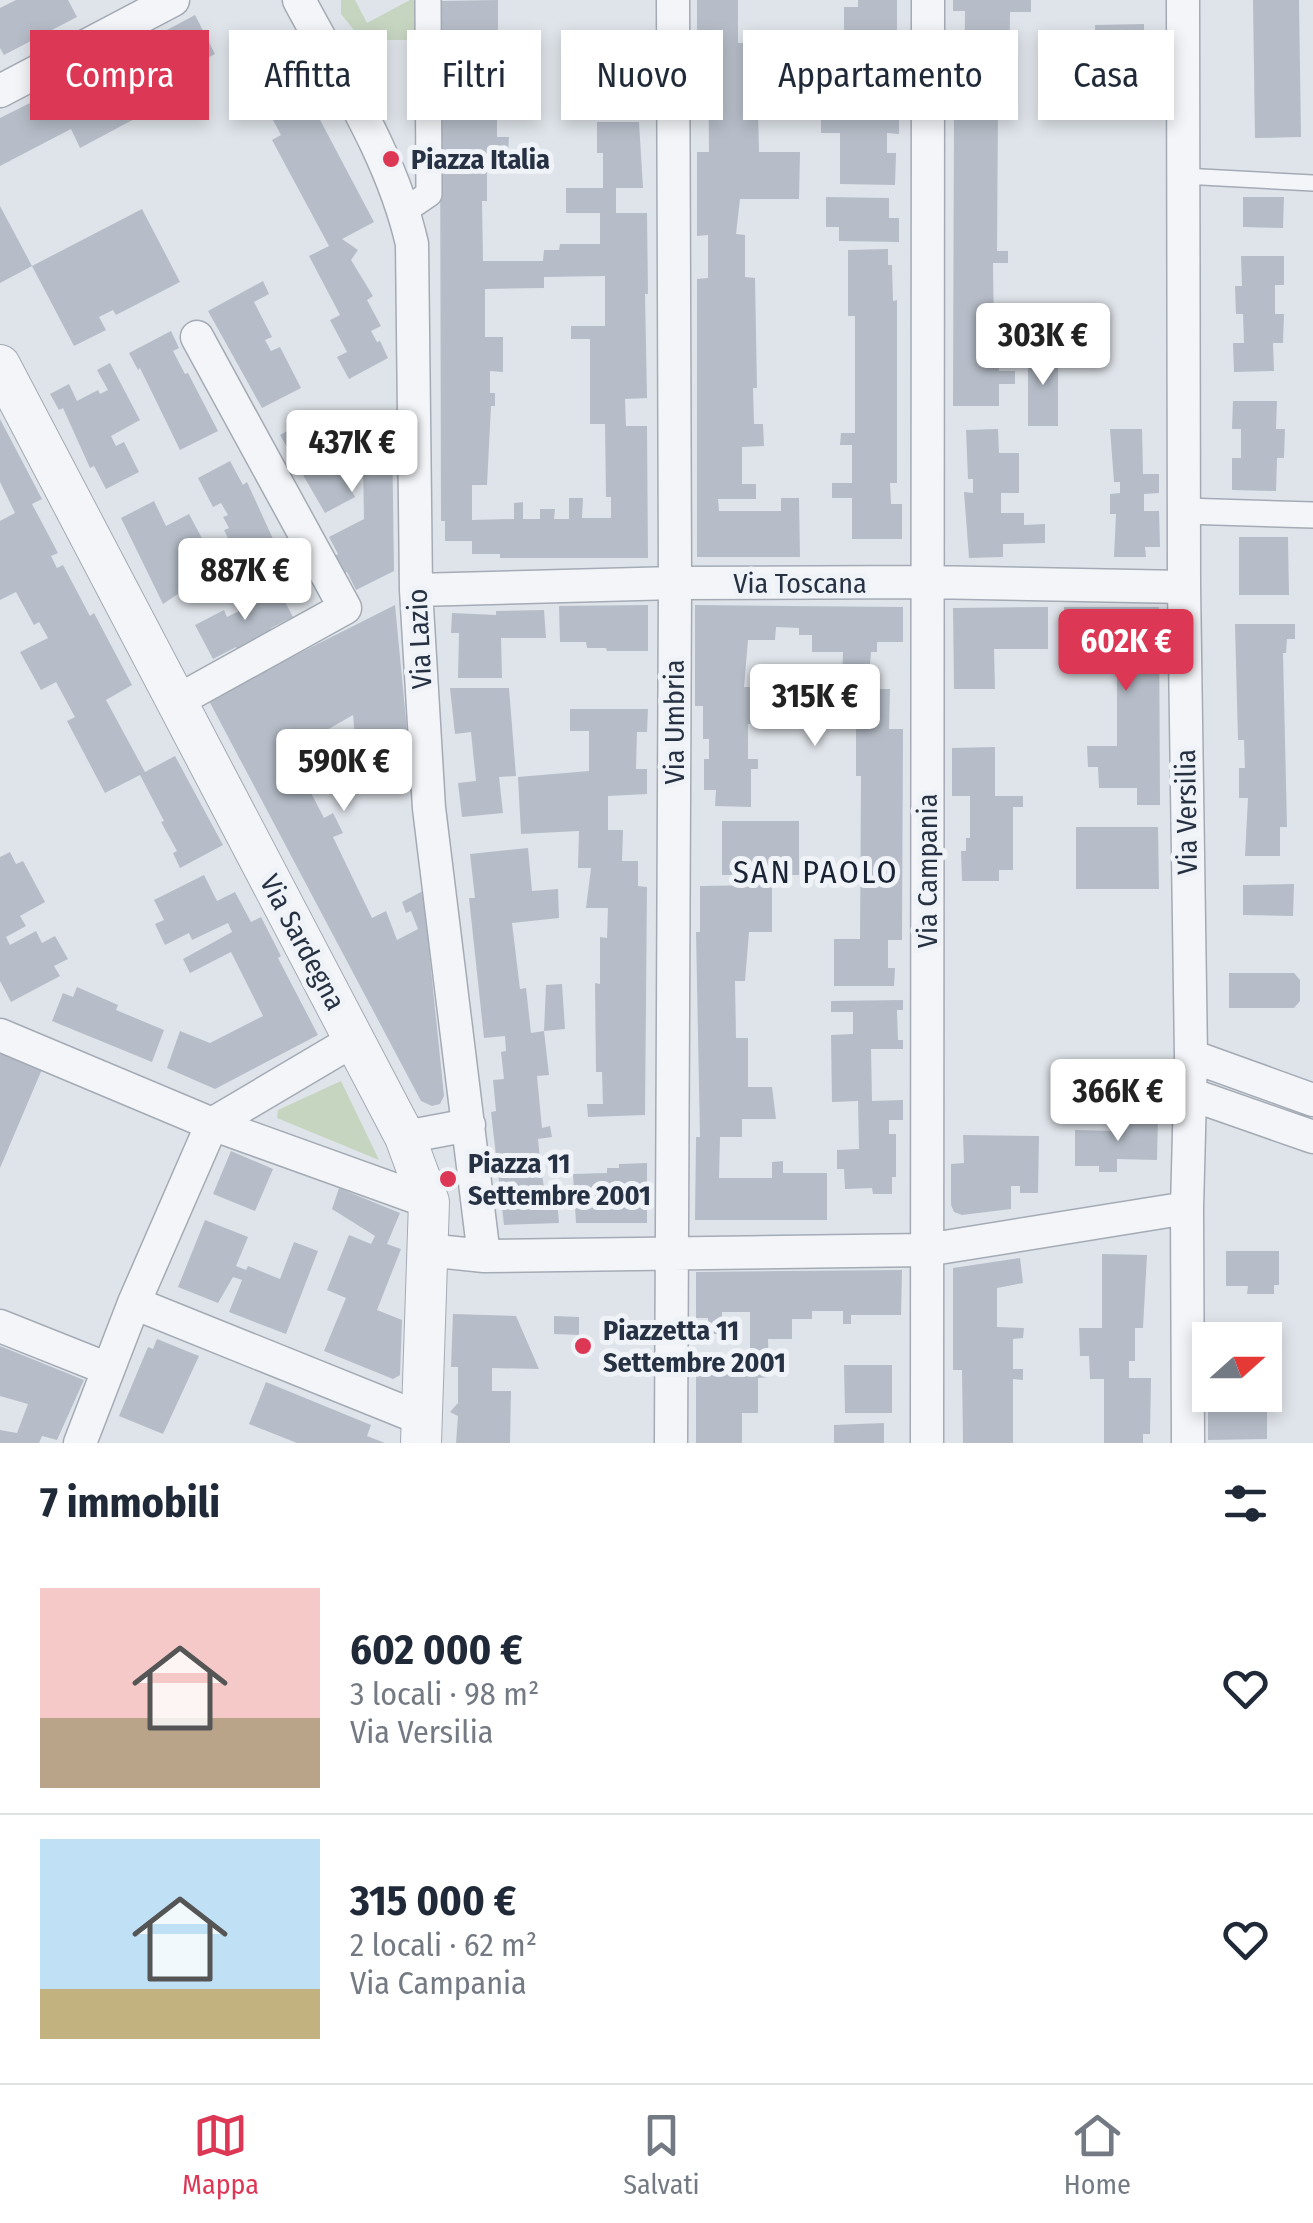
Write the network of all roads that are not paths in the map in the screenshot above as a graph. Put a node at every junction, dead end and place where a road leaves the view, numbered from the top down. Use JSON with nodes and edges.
{"nodes":[{"id":1,"x":173,"y":0,"type":"edge"},
{"id":2,"x":299,"y":0,"type":"edge"},
{"id":3,"x":428,"y":0,"type":"edge"},
{"id":4,"x":672,"y":0,"type":"edge"},
{"id":5,"x":928,"y":0,"type":"edge"},
{"id":6,"x":1183,"y":0,"type":"edge"},
{"id":7,"x":0,"y":92,"type":"edge"},
{"id":8,"x":1184,"y":176,"type":"junction"},
{"id":9,"x":1313,"y":183,"type":"edge"},
{"id":10,"x":404,"y":210,"type":"junction"},
{"id":11,"x":197,"y":337,"type":"dead end"},
{"id":12,"x":0,"y":366,"type":"edge"},
{"id":13,"x":1184,"y":511,"type":"junction"},
{"id":14,"x":1313,"y":515,"type":"edge"},
{"id":15,"x":927,"y":582,"type":"junction"},
{"id":16,"x":674,"y":583,"type":"junction"},
{"id":17,"x":1184,"y":586,"type":"junction"},
{"id":18,"x":416,"y":590,"type":"junction"},
{"id":19,"x":177,"y":701,"type":"junction"},
{"id":20,"x":0,"y":1035,"type":"edge"},
{"id":21,"x":354,"y":1040,"type":"junction"},
{"id":22,"x":1191,"y":1056,"type":"junction"},
{"id":23,"x":1190,"y":1094,"type":"junction"},
{"id":24,"x":1313,"y":1100,"type":"edge"},
{"id":25,"x":212,"y":1124,"type":"junction"},
{"id":26,"x":469,"y":1125,"type":"junction"},
{"id":27,"x":405,"y":1137,"type":"junction"},
{"id":28,"x":1313,"y":1137,"type":"edge"},
{"id":29,"x":429,"y":1202,"type":"junction"},
{"id":30,"x":1187,"y":1208,"type":"junction"},
{"id":31,"x":428,"y":1250,"type":"junction"},
{"id":32,"x":926,"y":1250,"type":"junction"},
{"id":33,"x":673,"y":1252,"type":"junction"},
{"id":34,"x":484,"y":1256,"type":"junction"},
{"id":35,"x":134,"y":1303,"type":"junction"},
{"id":36,"x":0,"y":1326,"type":"edge"},
{"id":37,"x":108,"y":1369,"type":"junction"},
{"id":38,"x":422,"y":1431,"type":"edge"},
{"id":39,"x":80,"y":1443,"type":"edge"},
{"id":40,"x":671,"y":1443,"type":"edge"},
{"id":41,"x":927,"y":1443,"type":"edge"},
{"id":42,"x":1188,"y":1443,"type":"edge"}],
"edges":[{"from":1,"to":7,"type":"street"},
{"from":2,"to":10,"type":"street"},
{"from":3,"to":10,"type":"street"},
{"from":4,"to":16,"type":"street","name":"Via Umbria"},
{"from":5,"to":15,"type":"street","name":"Via Campania"},
{"from":6,"to":8,"type":"street","name":"Via Versilia"},
{"from":8,"to":9,"type":"lane"},
{"from":8,"to":13,"type":"street","name":"Via Versilia"},
{"from":10,"to":18,"type":"street","name":"Via Lazio"},
{"from":11,"to":19,"type":"street"},
{"from":12,"to":19,"type":"street","name":"Via Sardegna"},
{"from":13,"to":14,"type":"street"},
{"from":13,"to":17,"type":"street","name":"Via Versilia"},
{"from":15,"to":16,"type":"street","name":"Via Toscana"},
{"from":15,"to":17,"type":"street","name":"Via Toscana"},
{"from":15,"to":32,"type":"street","name":"Via Campania"},
{"from":16,"to":18,"type":"street","name":"Via Toscana"},
{"from":16,"to":33,"type":"street","name":"Via Umbria"},
{"from":17,"to":22,"type":"street","name":"Via Versilia"},
{"from":18,"to":26,"type":"street","name":"Via Lazio"},
{"from":19,"to":21,"type":"street","name":"Via Sardegna"},
{"from":20,"to":25,"type":"street"},
{"from":21,"to":25,"type":"street"},
{"from":21,"to":27,"type":"street","name":"Via Sardegna"},
{"from":22,"to":23,"type":"street","name":"Via Versilia"},
{"from":22,"to":24,"type":"street"},
{"from":23,"to":28,"type":"street"},
{"from":23,"to":30,"type":"street","name":"Via Versilia"},
{"from":25,"to":29,"type":"street"},
{"from":25,"to":35,"type":"street"},
{"from":26,"to":27,"type":"street"},
{"from":26,"to":34,"type":"street"},
{"from":27,"to":29,"type":"street","name":"Via Sardegna"},
{"from":29,"to":31,"type":"street","name":"Via Sardegna"},
{"from":30,"to":32,"type":"street"},
{"from":30,"to":42,"type":"street","name":"Via Versilia"},
{"from":31,"to":34,"type":"street"},
{"from":31,"to":38,"type":"street","name":"Via Sardegna"},
{"from":32,"to":33,"type":"street"},
{"from":32,"to":41,"type":"street","name":"Via Campania"},
{"from":33,"to":34,"type":"street"},
{"from":33,"to":40,"type":"street","name":"Via Umbria"},
{"from":35,"to":37,"type":"street"},
{"from":35,"to":38,"type":"street"},
{"from":36,"to":37,"type":"street"},
{"from":37,"to":39,"type":"street"}]}
